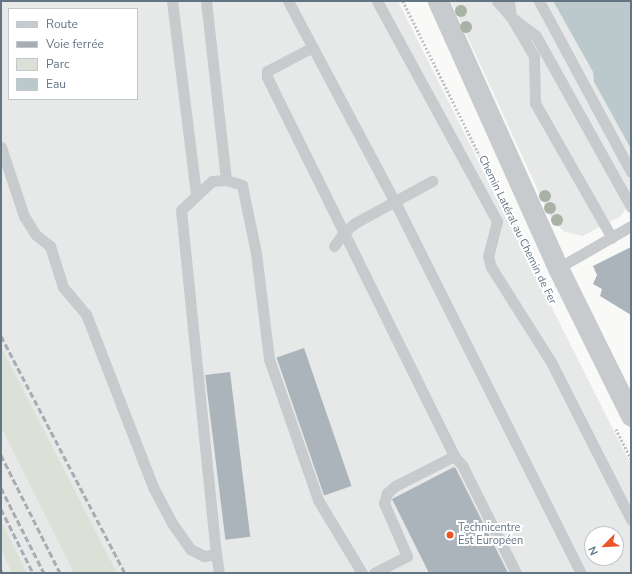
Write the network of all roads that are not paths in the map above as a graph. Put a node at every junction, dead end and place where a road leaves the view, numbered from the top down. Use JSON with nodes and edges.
{"nodes":[{"id":1,"x":172,"y":1,"type":"edge"},
{"id":2,"x":206,"y":1,"type":"edge"},
{"id":3,"x":288,"y":1,"type":"edge"},
{"id":4,"x":377,"y":1,"type":"edge"},
{"id":5,"x":438,"y":1,"type":"edge"},
{"id":6,"x":497,"y":1,"type":"edge"},
{"id":7,"x":509,"y":1,"type":"edge"},
{"id":8,"x":539,"y":1,"type":"edge"},
{"id":9,"x":511,"y":17,"type":"junction"},
{"id":10,"x":313,"y":47,"type":"junction"},
{"id":11,"x":1,"y":147,"type":"edge"},
{"id":12,"x":631,"y":172,"type":"edge"},
{"id":13,"x":226,"y":180,"type":"junction"},
{"id":14,"x":432,"y":181,"type":"dead end"},
{"id":15,"x":196,"y":194,"type":"junction"},
{"id":16,"x":394,"y":200,"type":"junction"},
{"id":17,"x":631,"y":207,"type":"edge"},
{"id":18,"x":631,"y":226,"type":"edge"},
{"id":19,"x":344,"y":232,"type":"junction"},
{"id":20,"x":612,"y":238,"type":"junction"},
{"id":21,"x":334,"y":246,"type":"dead end"},
{"id":22,"x":558,"y":268,"type":"junction"},
{"id":23,"x":622,"y":420,"type":"edge"},
{"id":24,"x":454,"y":456,"type":"junction"},
{"id":25,"x":631,"y":520,"type":"edge"},
{"id":26,"x":216,"y":554,"type":"junction"},
{"id":27,"x":219,"y":573,"type":"edge"},
{"id":28,"x":362,"y":573,"type":"edge"},
{"id":29,"x":374,"y":573,"type":"edge"},
{"id":30,"x":516,"y":573,"type":"edge"},
{"id":31,"x":581,"y":573,"type":"edge"}],
"edges":[{"from":1,"to":15,"type":"lane"},
{"from":2,"to":13,"type":"lane"},
{"from":3,"to":10,"type":"lane"},
{"from":4,"to":25,"type":"lane"},
{"from":5,"to":22,"type":"street","name":"Chemin Latéral au Chemin de Fer"},
{"from":6,"to":9,"type":"lane"},
{"from":7,"to":9,"type":"lane"},
{"from":8,"to":12,"type":"lane"},
{"from":9,"to":17,"type":"lane"},
{"from":9,"to":20,"type":"lane"},
{"from":10,"to":16,"type":"lane"},
{"from":10,"to":19,"type":"lane"},
{"from":11,"to":26,"type":"lane"},
{"from":13,"to":15,"type":"lane"},
{"from":13,"to":28,"type":"lane"},
{"from":14,"to":16,"type":"lane"},
{"from":15,"to":26,"type":"lane"},
{"from":16,"to":19,"type":"lane"},
{"from":16,"to":31,"type":"lane"},
{"from":18,"to":20,"type":"lane"},
{"from":19,"to":21,"type":"lane"},
{"from":19,"to":24,"type":"lane"},
{"from":20,"to":22,"type":"lane"},
{"from":22,"to":23,"type":"street","name":"Chemin Latéral au Chemin de Fer"},
{"from":24,"to":29,"type":"lane"},
{"from":24,"to":30,"type":"lane"},
{"from":26,"to":27,"type":"lane"}]}
